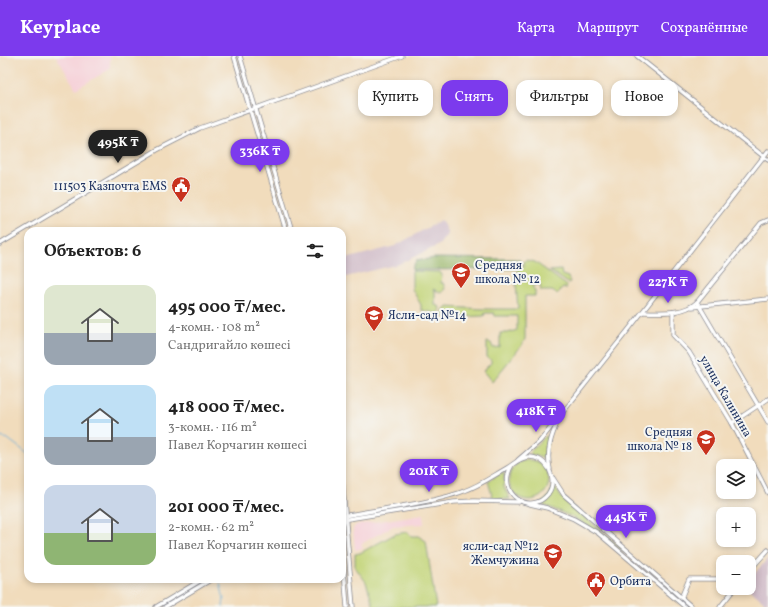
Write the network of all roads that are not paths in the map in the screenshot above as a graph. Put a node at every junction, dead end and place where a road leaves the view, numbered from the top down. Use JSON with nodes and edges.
{"nodes":[{"id":1,"x":234,"y":56,"type":"edge"},
{"id":2,"x":240,"y":56,"type":"edge"},
{"id":3,"x":402,"y":56,"type":"edge"},
{"id":4,"x":637,"y":56,"type":"edge"},
{"id":5,"x":242,"y":65,"type":"junction"},
{"id":6,"x":237,"y":66,"type":"junction"},
{"id":7,"x":255,"y":109,"type":"junction"},
{"id":8,"x":249,"y":110,"type":"junction"},
{"id":9,"x":263,"y":135,"type":"junction"},
{"id":10,"x":258,"y":137,"type":"junction"},
{"id":11,"x":768,"y":151,"type":"edge"},
{"id":12,"x":764,"y":157,"type":"junction"},
{"id":13,"x":768,"y":160,"type":"edge"},
{"id":14,"x":768,"y":220,"type":"edge"},
{"id":15,"x":28,"y":227,"type":"edge"},
{"id":16,"x":285,"y":227,"type":"edge"},
{"id":17,"x":291,"y":227,"type":"edge"},
{"id":18,"x":24,"y":230,"type":"edge"},
{"id":19,"x":0,"y":244,"type":"edge"},
{"id":20,"x":768,"y":299,"type":"edge"},
{"id":21,"x":697,"y":302,"type":"junction"},
{"id":22,"x":699,"y":306,"type":"junction"},
{"id":23,"x":689,"y":308,"type":"junction"},
{"id":24,"x":643,"y":312,"type":"junction"},
{"id":25,"x":673,"y":312,"type":"junction"},
{"id":26,"x":768,"y":399,"type":"edge"},
{"id":27,"x":758,"y":405,"type":"junction"},
{"id":28,"x":562,"y":413,"type":"junction"},
{"id":29,"x":768,"y":422,"type":"edge"},
{"id":30,"x":732,"y":423,"type":"junction"},
{"id":31,"x":518,"y":460,"type":"junction"},
{"id":32,"x":512,"y":465,"type":"junction"},
{"id":33,"x":551,"y":472,"type":"junction"},
{"id":34,"x":552,"y":477,"type":"junction"},
{"id":35,"x":768,"y":493,"type":"edge"},
{"id":36,"x":525,"y":502,"type":"junction"},
{"id":37,"x":371,"y":513,"type":"junction"},
{"id":38,"x":346,"y":518,"type":"edge"},
{"id":39,"x":346,"y":526,"type":"edge"},
{"id":40,"x":768,"y":550,"type":"edge"},
{"id":41,"x":756,"y":563,"type":"edge"},
{"id":42,"x":716,"y":579,"type":"edge"},
{"id":43,"x":195,"y":583,"type":"edge"},
{"id":44,"x":205,"y":583,"type":"edge"},
{"id":45,"x":345,"y":583,"type":"edge"},
{"id":46,"x":729,"y":595,"type":"edge"},
{"id":47,"x":680,"y":600,"type":"junction"},
{"id":48,"x":156,"y":607,"type":"edge"},
{"id":49,"x":165,"y":607,"type":"edge"},
{"id":50,"x":347,"y":607,"type":"edge"},
{"id":51,"x":353,"y":607,"type":"edge"},
{"id":52,"x":685,"y":607,"type":"edge"},
{"id":53,"x":692,"y":607,"type":"edge"},
{"id":54,"x":720,"y":607,"type":"edge"}],
"edges":[{"from":1,"to":6,"type":"street"},
{"from":2,"to":5,"type":"street"},
{"from":3,"to":7,"type":"street"},
{"from":4,"to":12,"type":"street"},
{"from":5,"to":6,"type":"street"},
{"from":5,"to":7,"type":"street"},
{"from":6,"to":8,"type":"street"},
{"from":7,"to":8,"type":"street"},
{"from":7,"to":9,"type":"street"},
{"from":8,"to":10,"type":"street"},
{"from":8,"to":15,"type":"street"},
{"from":9,"to":10,"type":"street"},
{"from":9,"to":17,"type":"street"},
{"from":10,"to":16,"type":"street"},
{"from":11,"to":12,"type":"street"},
{"from":12,"to":13,"type":"street"},
{"from":12,"to":24,"type":"street"},
{"from":14,"to":21,"type":"street"},
{"from":18,"to":19,"type":"street"},
{"from":20,"to":22,"type":"street"},
{"from":21,"to":22,"type":"street","name":"улица Калинина"},
{"from":21,"to":23,"type":"street"},
{"from":22,"to":23,"type":"street"},
{"from":22,"to":27,"type":"street","name":"улица Калинина"},
{"from":23,"to":25,"type":"street"},
{"from":24,"to":25,"type":"street"},
{"from":24,"to":28,"type":"street"},
{"from":25,"to":30,"type":"street","name":"улица Калинина"},
{"from":26,"to":27,"type":"street"},
{"from":27,"to":29,"type":"street","name":"улица Калинина"},
{"from":27,"to":30,"type":"street"},
{"from":28,"to":31,"type":"street"},
{"from":28,"to":33,"type":"street"},
{"from":30,"to":35,"type":"street","name":"улица Калинина"},
{"from":31,"to":32,"type":"street"},
{"from":31,"to":33,"type":"street"},
{"from":32,"to":36,"type":"street"},
{"from":32,"to":37,"type":"street"},
{"from":33,"to":34,"type":"street"},
{"from":34,"to":36,"type":"street"},
{"from":34,"to":47,"type":"street"},
{"from":36,"to":37,"type":"street"},
{"from":36,"to":47,"type":"street"},
{"from":37,"to":38,"type":"street"},
{"from":39,"to":51,"type":"street"},
{"from":40,"to":41,"type":"street"},
{"from":42,"to":47,"type":"street"},
{"from":43,"to":48,"type":"street"},
{"from":44,"to":49,"type":"street"},
{"from":45,"to":50,"type":"street"},
{"from":46,"to":54,"type":"street"},
{"from":47,"to":52,"type":"street"},
{"from":47,"to":53,"type":"street"}]}
